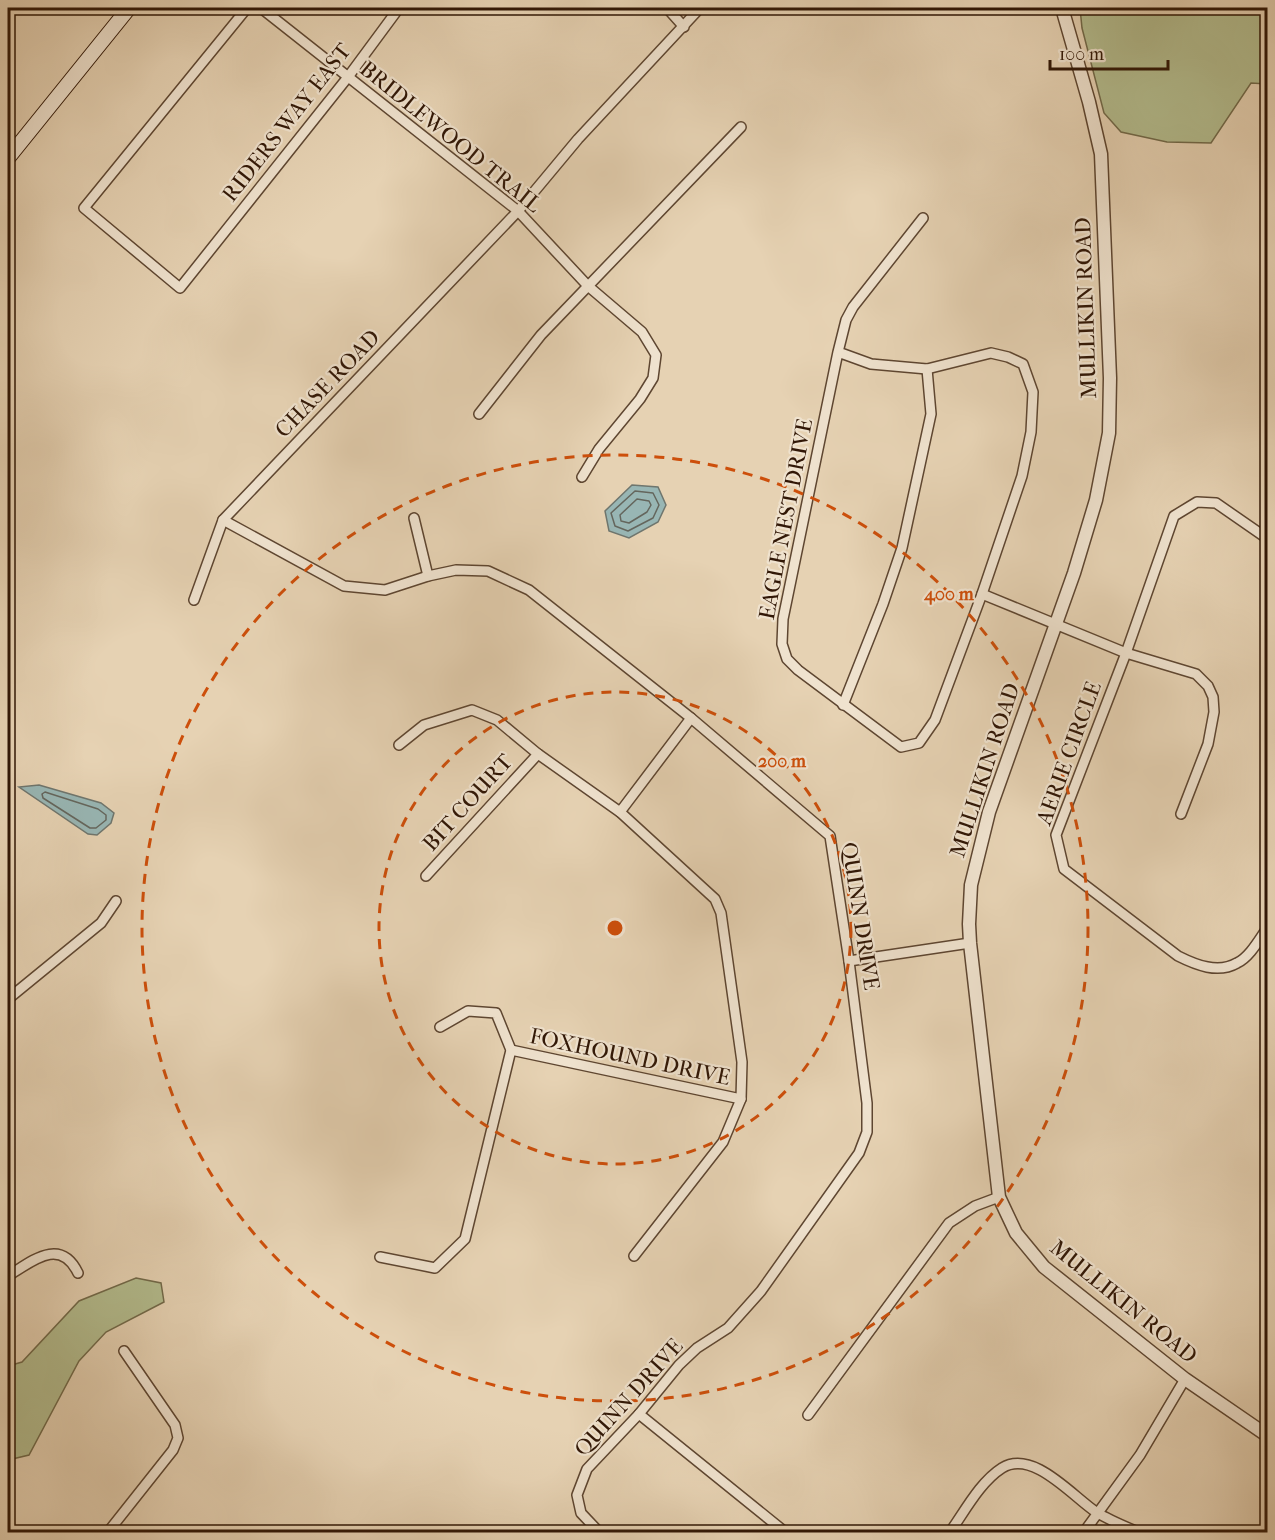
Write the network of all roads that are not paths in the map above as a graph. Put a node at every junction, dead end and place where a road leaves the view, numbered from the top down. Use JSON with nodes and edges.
{"nodes":[{"id":1,"x":129,"y":8,"type":"edge"},
{"id":2,"x":247,"y":8,"type":"edge"},
{"id":3,"x":261,"y":8,"type":"edge"},
{"id":4,"x":399,"y":8,"type":"edge"},
{"id":5,"x":667,"y":8,"type":"edge"},
{"id":6,"x":700,"y":8,"type":"edge"},
{"id":7,"x":1062,"y":8,"type":"edge"},
{"id":8,"x":684,"y":27,"type":"junction"},
{"id":9,"x":348,"y":77,"type":"junction"},
{"id":10,"x":741,"y":127,"type":"dead end"},
{"id":11,"x":8,"y":158,"type":"edge"},
{"id":12,"x":518,"y":211,"type":"junction"},
{"id":13,"x":923,"y":218,"type":"dead end"},
{"id":14,"x":588,"y":286,"type":"junction"},
{"id":15,"x":838,"y":352,"type":"junction"},
{"id":16,"x":927,"y":369,"type":"junction"},
{"id":17,"x":479,"y":414,"type":"dead end"},
{"id":18,"x":582,"y":477,"type":"dead end"},
{"id":19,"x":414,"y":518,"type":"dead end"},
{"id":20,"x":223,"y":520,"type":"junction"},
{"id":21,"x":1268,"y":539,"type":"edge"},
{"id":22,"x":428,"y":576,"type":"junction"},
{"id":23,"x":982,"y":594,"type":"junction"},
{"id":24,"x":194,"y":600,"type":"dead end"},
{"id":25,"x":1054,"y":624,"type":"junction"},
{"id":26,"x":1126,"y":653,"type":"junction"},
{"id":27,"x":843,"y":705,"type":"junction"},
{"id":28,"x":691,"y":718,"type":"junction"},
{"id":29,"x":399,"y":745,"type":"dead end"},
{"id":30,"x":538,"y":754,"type":"junction"},
{"id":31,"x":620,"y":813,"type":"junction"},
{"id":32,"x":1181,"y":814,"type":"dead end"},
{"id":33,"x":426,"y":876,"type":"dead end"},
{"id":34,"x":117,"y":901,"type":"dead end"},
{"id":35,"x":1268,"y":927,"type":"edge"},
{"id":36,"x":970,"y":943,"type":"junction"},
{"id":37,"x":849,"y":961,"type":"junction"},
{"id":38,"x":8,"y":999,"type":"edge"},
{"id":39,"x":440,"y":1027,"type":"dead end"},
{"id":40,"x":511,"y":1050,"type":"junction"},
{"id":41,"x":741,"y":1099,"type":"junction"},
{"id":42,"x":999,"y":1197,"type":"junction"},
{"id":43,"x":634,"y":1256,"type":"dead end"},
{"id":44,"x":380,"y":1257,"type":"dead end"},
{"id":45,"x":78,"y":1273,"type":"dead end"},
{"id":46,"x":8,"y":1276,"type":"edge"},
{"id":47,"x":124,"y":1351,"type":"dead end"},
{"id":48,"x":1185,"y":1379,"type":"junction"},
{"id":49,"x":639,"y":1414,"type":"junction"},
{"id":50,"x":808,"y":1415,"type":"dead end"},
{"id":51,"x":1268,"y":1436,"type":"edge"},
{"id":52,"x":1098,"y":1513,"type":"junction"},
{"id":53,"x":108,"y":1533,"type":"edge"},
{"id":54,"x":599,"y":1533,"type":"edge"},
{"id":55,"x":785,"y":1533,"type":"edge"},
{"id":56,"x":950,"y":1533,"type":"edge"},
{"id":57,"x":1084,"y":1533,"type":"edge"},
{"id":58,"x":1138,"y":1533,"type":"edge"}],
"edges":[{"from":1,"to":11,"type":"main road"},
{"from":2,"to":9,"type":"street","name":"RIDERS WAY EAST"},
{"from":3,"to":9,"type":"street","name":"BRIDLEWOOD TRAIL"},
{"from":4,"to":9,"type":"street","name":"RIDERS WAY EAST"},
{"from":5,"to":8,"type":"street"},
{"from":6,"to":8,"type":"street","name":"CHASE ROAD"},
{"from":7,"to":25,"type":"street","name":"MULLIKIN ROAD"},
{"from":8,"to":12,"type":"street","name":"CHASE ROAD"},
{"from":9,"to":12,"type":"street","name":"BRIDLEWOOD TRAIL"},
{"from":10,"to":14,"type":"street"},
{"from":12,"to":14,"type":"street","name":"BRIDLEWOOD TRAIL"},
{"from":12,"to":20,"type":"street","name":"CHASE ROAD"},
{"from":13,"to":15,"type":"street","name":"EAGLE NEST DRIVE"},
{"from":14,"to":17,"type":"street"},
{"from":14,"to":18,"type":"street","name":"BRIDLEWOOD TRAIL"},
{"from":15,"to":16,"type":"street","name":"EAGLE NEST DRIVE"},
{"from":15,"to":27,"type":"street","name":"EAGLE NEST DRIVE"},
{"from":16,"to":23,"type":"street","name":"EAGLE NEST DRIVE"},
{"from":16,"to":27,"type":"street"},
{"from":19,"to":22,"type":"street"},
{"from":20,"to":22,"type":"street","name":"QUINN DRIVE"},
{"from":20,"to":24,"type":"street","name":"CHASE ROAD"},
{"from":21,"to":26,"type":"street","name":"AERIE CIRCLE"},
{"from":22,"to":28,"type":"street","name":"QUINN DRIVE"},
{"from":23,"to":25,"type":"street"},
{"from":23,"to":27,"type":"street","name":"EAGLE NEST DRIVE"},
{"from":25,"to":26,"type":"street"},
{"from":25,"to":36,"type":"street","name":"MULLIKIN ROAD"},
{"from":26,"to":32,"type":"street"},
{"from":26,"to":35,"type":"street","name":"AERIE CIRCLE"},
{"from":28,"to":31,"type":"street"},
{"from":28,"to":37,"type":"street","name":"QUINN DRIVE"},
{"from":29,"to":30,"type":"street"},
{"from":30,"to":31,"type":"street"},
{"from":30,"to":33,"type":"street","name":"BIT COURT"},
{"from":31,"to":41,"type":"street"},
{"from":34,"to":38,"type":"street"},
{"from":36,"to":37,"type":"street"},
{"from":36,"to":42,"type":"street","name":"MULLIKIN ROAD"},
{"from":37,"to":49,"type":"street","name":"QUINN DRIVE"},
{"from":39,"to":40,"type":"street"},
{"from":40,"to":41,"type":"street","name":"FOXHOUND DRIVE"},
{"from":40,"to":44,"type":"street"},
{"from":41,"to":43,"type":"street"},
{"from":42,"to":48,"type":"street","name":"MULLIKIN ROAD"},
{"from":42,"to":50,"type":"street"},
{"from":45,"to":46,"type":"street"},
{"from":47,"to":53,"type":"street"},
{"from":48,"to":51,"type":"street","name":"MULLIKIN ROAD"},
{"from":48,"to":52,"type":"street"},
{"from":49,"to":54,"type":"street","name":"QUINN DRIVE"},
{"from":49,"to":55,"type":"street"},
{"from":52,"to":56,"type":"street"},
{"from":52,"to":57,"type":"street"},
{"from":52,"to":58,"type":"street"}]}
